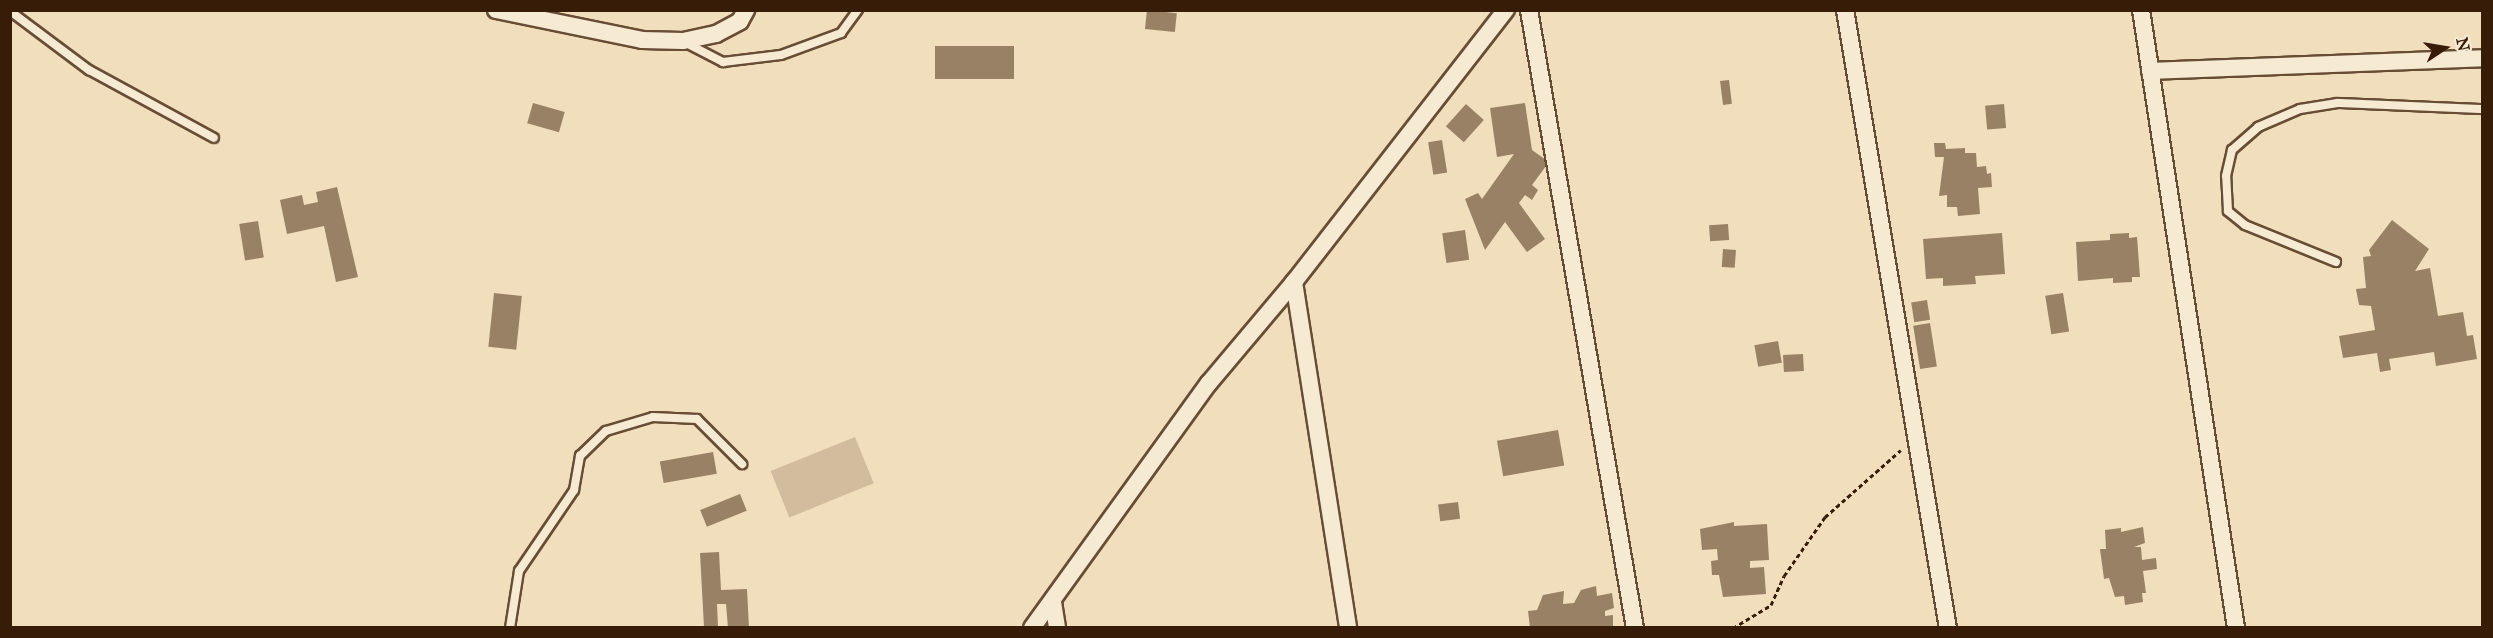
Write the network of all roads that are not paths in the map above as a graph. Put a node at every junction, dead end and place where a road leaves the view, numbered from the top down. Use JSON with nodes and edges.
{"nodes":[{"id":1,"x":496,"y":10,"type":"edge"},
{"id":2,"x":746,"y":10,"type":"edge"},
{"id":3,"x":858,"y":10,"type":"edge"},
{"id":4,"x":1506,"y":10,"type":"edge"},
{"id":5,"x":1529,"y":10,"type":"edge"},
{"id":6,"x":1845,"y":10,"type":"edge"},
{"id":7,"x":2140,"y":10,"type":"edge"},
{"id":8,"x":10,"y":11,"type":"edge"},
{"id":9,"x":683,"y":41,"type":"junction"},
{"id":10,"x":2482,"y":58,"type":"edge"},
{"id":11,"x":2150,"y":71,"type":"junction"},
{"id":12,"x":2482,"y":110,"type":"edge"},
{"id":13,"x":214,"y":138,"type":"dead end"},
{"id":14,"x":2336,"y":262,"type":"dead end"},
{"id":15,"x":1294,"y":282,"type":"junction"},
{"id":16,"x":742,"y":464,"type":"dead end"},
{"id":17,"x":1053,"y":602,"type":"junction"},
{"id":18,"x":510,"y":627,"type":"edge"},
{"id":19,"x":1032,"y":627,"type":"edge"},
{"id":20,"x":1057,"y":627,"type":"edge"},
{"id":21,"x":1348,"y":627,"type":"edge"},
{"id":22,"x":1635,"y":627,"type":"edge"},
{"id":23,"x":1948,"y":627,"type":"edge"},
{"id":24,"x":2236,"y":627,"type":"edge"}],
"edges":[{"from":1,"to":9,"type":"street"},
{"from":2,"to":9,"type":"street"},
{"from":3,"to":9,"type":"lane"},
{"from":4,"to":15,"type":"street"},
{"from":5,"to":22,"type":"street"},
{"from":6,"to":23,"type":"street"},
{"from":7,"to":11,"type":"street"},
{"from":8,"to":13,"type":"lane"},
{"from":10,"to":11,"type":"street"},
{"from":11,"to":24,"type":"street"},
{"from":12,"to":14,"type":"lane"},
{"from":15,"to":17,"type":"street"},
{"from":15,"to":21,"type":"street"},
{"from":16,"to":18,"type":"lane"},
{"from":17,"to":19,"type":"street"},
{"from":17,"to":20,"type":"street"}]}
